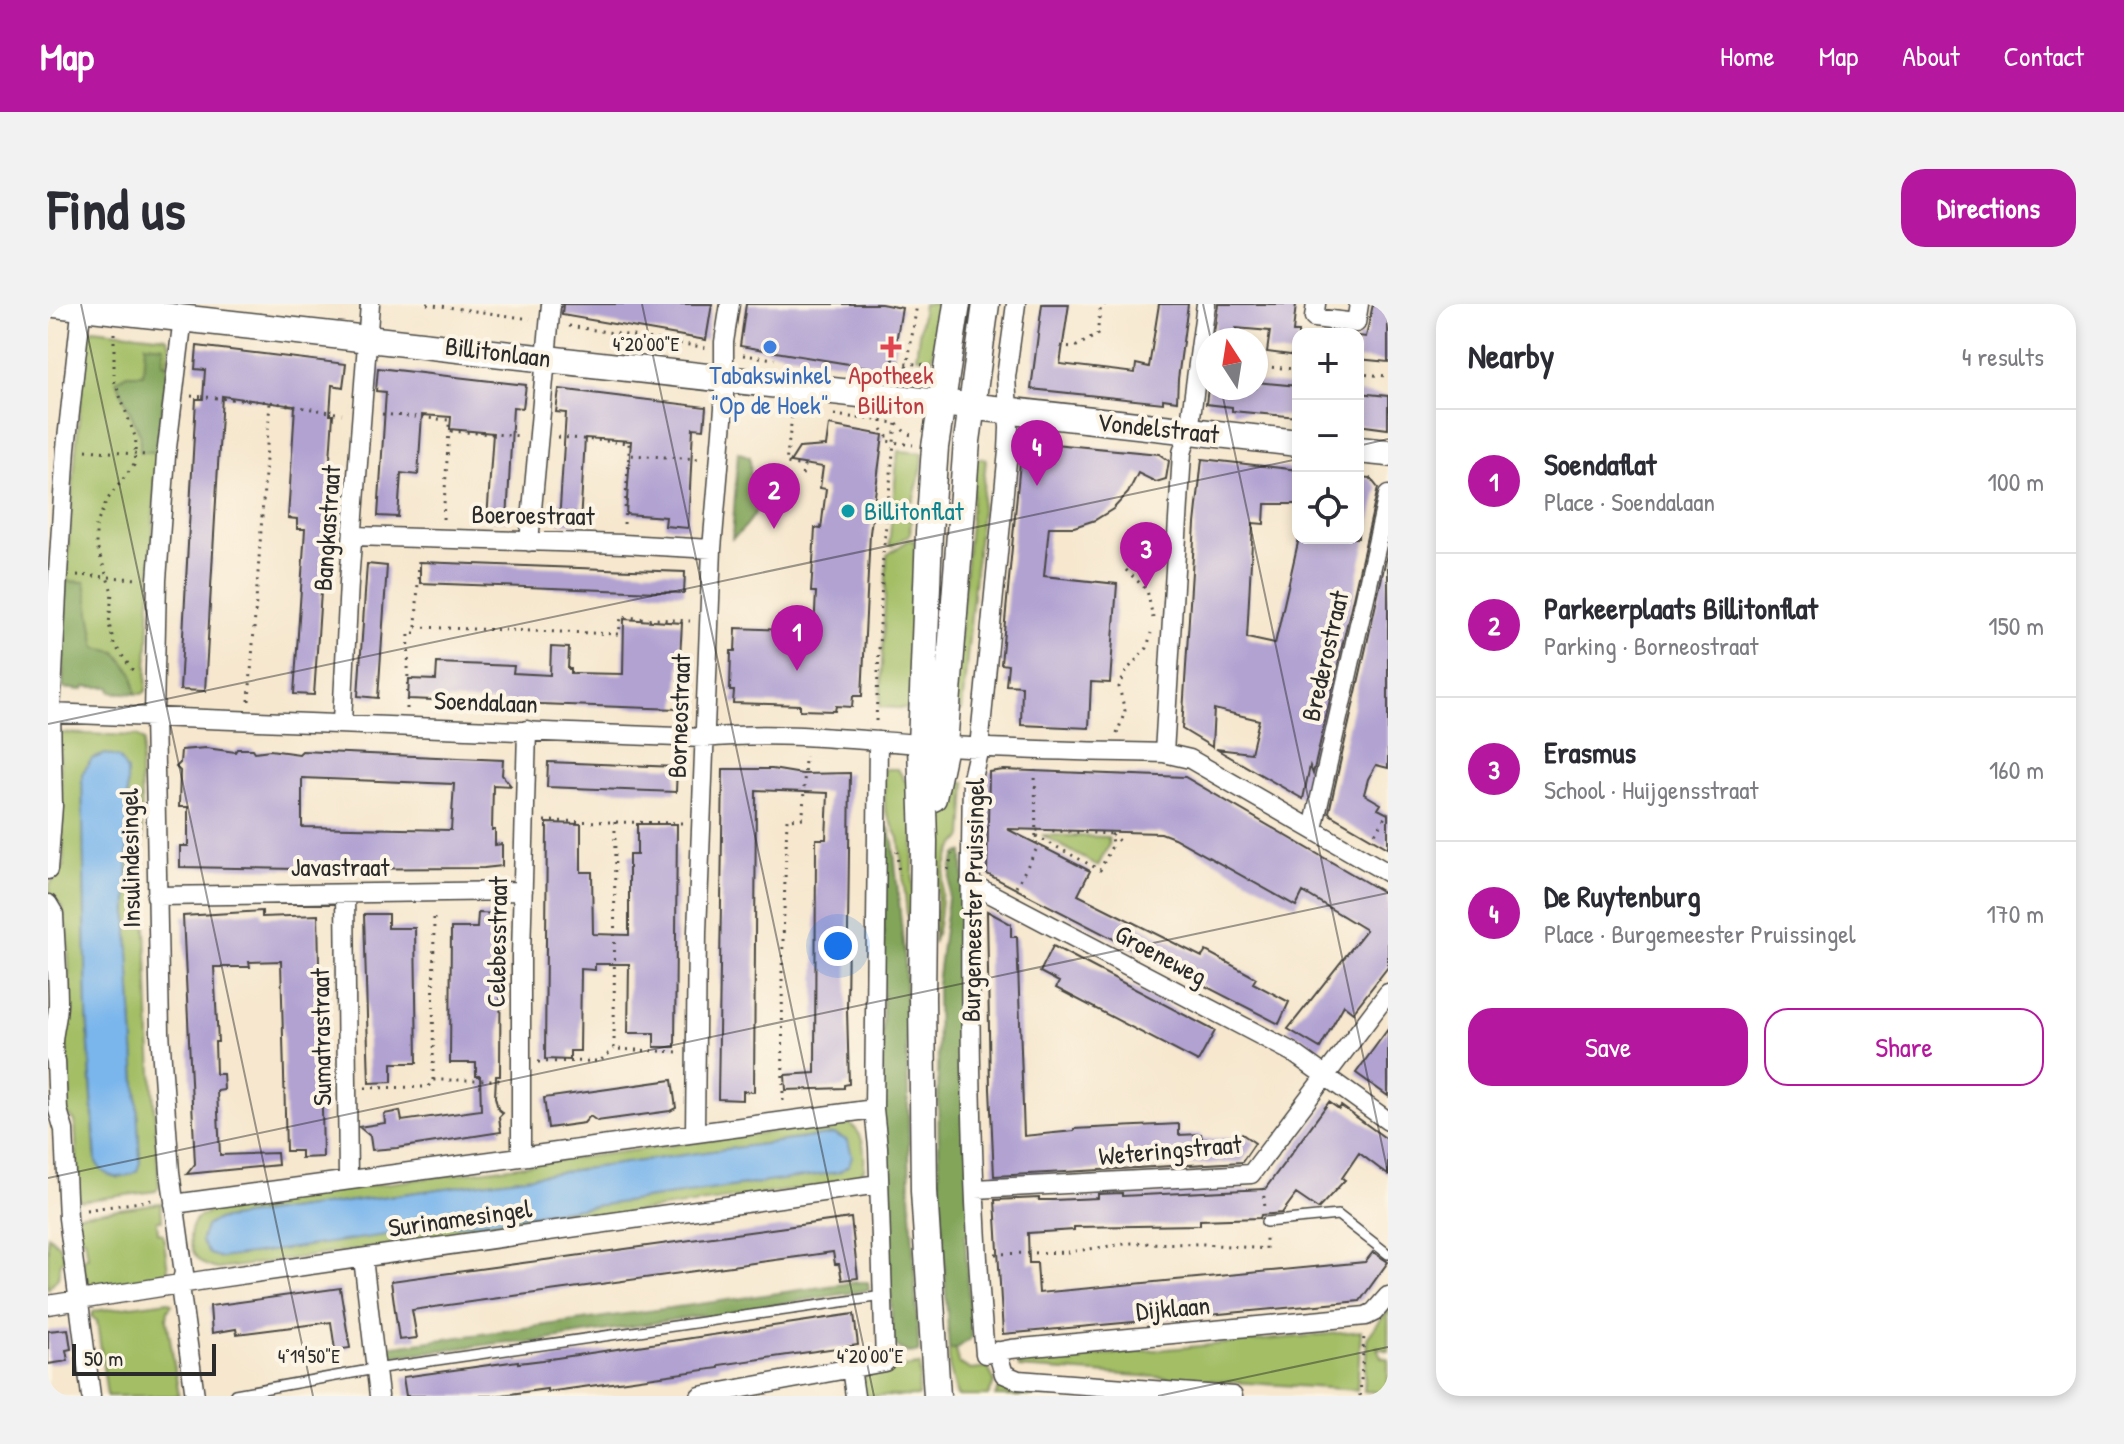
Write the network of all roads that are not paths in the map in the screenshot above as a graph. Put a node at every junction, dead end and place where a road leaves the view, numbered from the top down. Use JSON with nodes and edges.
{"nodes":[{"id":1,"x":55,"y":304,"type":"edge"},
{"id":2,"x":370,"y":304,"type":"edge"},
{"id":3,"x":730,"y":304,"type":"edge"},
{"id":4,"x":957,"y":304,"type":"edge"},
{"id":5,"x":986,"y":304,"type":"edge"},
{"id":6,"x":1016,"y":304,"type":"edge"},
{"id":7,"x":1206,"y":304,"type":"edge"},
{"id":8,"x":1316,"y":304,"type":"edge"},
{"id":9,"x":1359,"y":304,"type":"edge"},
{"id":10,"x":82,"y":305,"type":"edge"},
{"id":11,"x":550,"y":313,"type":"edge"},
{"id":12,"x":183,"y":317,"type":"junction"},
{"id":13,"x":367,"y":337,"type":"junction"},
{"id":14,"x":545,"y":358,"type":"junction"},
{"id":15,"x":724,"y":379,"type":"junction"},
{"id":16,"x":942,"y":402,"type":"junction"},
{"id":17,"x":971,"y":406,"type":"junction"},
{"id":18,"x":1006,"y":411,"type":"junction"},
{"id":19,"x":1189,"y":431,"type":"junction"},
{"id":20,"x":1292,"y":442,"type":"edge"},
{"id":21,"x":1364,"y":451,"type":"edge"},
{"id":22,"x":1388,"y":453,"type":"edge"},
{"id":23,"x":1388,"y":495,"type":"edge"},
{"id":24,"x":354,"y":536,"type":"junction"},
{"id":25,"x":529,"y":542,"type":"junction"},
{"id":26,"x":712,"y":549,"type":"junction"},
{"id":27,"x":49,"y":713,"type":"edge"},
{"id":28,"x":154,"y":715,"type":"junction"},
{"id":29,"x":342,"y":722,"type":"junction"},
{"id":30,"x":527,"y":730,"type":"junction"},
{"id":31,"x":704,"y":738,"type":"junction"},
{"id":32,"x":878,"y":741,"type":"junction"},
{"id":33,"x":932,"y":745,"type":"junction"},
{"id":34,"x":979,"y":748,"type":"junction"},
{"id":35,"x":1164,"y":753,"type":"junction"},
{"id":36,"x":1313,"y":829,"type":"junction"},
{"id":37,"x":48,"y":870,"type":"edge"},
{"id":38,"x":1388,"y":873,"type":"edge"},
{"id":39,"x":970,"y":883,"type":"junction"},
{"id":40,"x":523,"y":891,"type":"junction"},
{"id":41,"x":345,"y":894,"type":"junction"},
{"id":42,"x":156,"y":896,"type":"junction"},
{"id":43,"x":48,"y":904,"type":"edge"},
{"id":44,"x":1388,"y":993,"type":"edge"},
{"id":45,"x":1325,"y":1077,"type":"junction"},
{"id":46,"x":874,"y":1109,"type":"junction"},
{"id":47,"x":1388,"y":1121,"type":"edge"},
{"id":48,"x":695,"y":1132,"type":"junction"},
{"id":49,"x":521,"y":1156,"type":"junction"},
{"id":50,"x":348,"y":1180,"type":"junction"},
{"id":51,"x":879,"y":1184,"type":"junction"},
{"id":52,"x":976,"y":1189,"type":"junction"},
{"id":53,"x":174,"y":1204,"type":"junction"},
{"id":54,"x":68,"y":1218,"type":"junction"},
{"id":55,"x":48,"y":1220,"type":"edge"},
{"id":56,"x":1266,"y":1222,"type":"road end"},
{"id":57,"x":1388,"y":1254,"type":"edge"},
{"id":58,"x":363,"y":1258,"type":"junction"},
{"id":59,"x":180,"y":1286,"type":"junction"},
{"id":60,"x":883,"y":1296,"type":"junction"},
{"id":61,"x":1388,"y":1296,"type":"edge"},
{"id":62,"x":80,"y":1300,"type":"junction"},
{"id":63,"x":48,"y":1305,"type":"edge"},
{"id":64,"x":991,"y":1352,"type":"junction"},
{"id":65,"x":851,"y":1368,"type":"junction"},
{"id":66,"x":375,"y":1369,"type":"junction"},
{"id":67,"x":235,"y":1394,"type":"edge"},
{"id":68,"x":91,"y":1396,"type":"edge"},
{"id":69,"x":195,"y":1396,"type":"edge"},
{"id":70,"x":379,"y":1396,"type":"edge"},
{"id":71,"x":700,"y":1396,"type":"edge"},
{"id":72,"x":855,"y":1396,"type":"edge"},
{"id":73,"x":937,"y":1396,"type":"edge"},
{"id":74,"x":1233,"y":1396,"type":"edge"}],
"edges":[{"from":1,"to":10,"type":"street","name":"Billitonlaan"},
{"from":2,"to":13,"type":"street","name":"Bangkastraat"},
{"from":3,"to":15,"type":"street","name":"Borneostraat"},
{"from":4,"to":16,"type":"street","name":"Burgemeester Pruissingel"},
{"from":5,"to":17,"type":"street","name":"Burgemeester Pruissingel"},
{"from":6,"to":18,"type":"street","name":"Burgemeester Pruissingel"},
{"from":7,"to":19,"type":"street"},
{"from":8,"to":9,"type":"street"},
{"from":10,"to":12,"type":"street","name":"Billitonlaan"},
{"from":10,"to":27,"type":"street"},
{"from":11,"to":14,"type":"street"},
{"from":12,"to":13,"type":"street","name":"Billitonlaan"},
{"from":12,"to":28,"type":"street","name":"Insulindesingel"},
{"from":13,"to":14,"type":"street","name":"Billitonlaan"},
{"from":13,"to":24,"type":"street","name":"Bangkastraat"},
{"from":14,"to":15,"type":"street","name":"Billitonlaan"},
{"from":14,"to":25,"type":"street"},
{"from":15,"to":16,"type":"street","name":"Billitonlaan"},
{"from":15,"to":26,"type":"street","name":"Borneostraat"},
{"from":16,"to":17,"type":"street","name":"Billitonlaan"},
{"from":16,"to":33,"type":"street","name":"Burgemeester Pruissingel"},
{"from":17,"to":18,"type":"street","name":"Vondelstraat"},
{"from":17,"to":33,"type":"street","name":"Burgemeester Pruissingel"},
{"from":18,"to":19,"type":"street","name":"Vondelstraat"},
{"from":18,"to":34,"type":"street","name":"Burgemeester Pruissingel"},
{"from":19,"to":20,"type":"street","name":"Vondelstraat"},
{"from":19,"to":35,"type":"street"},
{"from":21,"to":22,"type":"street"},
{"from":23,"to":36,"type":"street","name":"Brederostraat"},
{"from":24,"to":25,"type":"street","name":"Boeroestraat"},
{"from":24,"to":29,"type":"street","name":"Bangkastraat"},
{"from":25,"to":26,"type":"street","name":"Boeroestraat"},
{"from":26,"to":31,"type":"street","name":"Borneostraat"},
{"from":27,"to":28,"type":"street","name":"Soendalaan"},
{"from":27,"to":37,"type":"street"},
{"from":28,"to":29,"type":"street","name":"Soendalaan"},
{"from":28,"to":42,"type":"street","name":"Insulindesingel"},
{"from":29,"to":30,"type":"street","name":"Soendalaan"},
{"from":30,"to":31,"type":"street","name":"Soendalaan"},
{"from":30,"to":40,"type":"street","name":"Celebesstraat"},
{"from":31,"to":32,"type":"street","name":"Soendalaan"},
{"from":31,"to":48,"type":"street","name":"Borneostraat"},
{"from":32,"to":33,"type":"street","name":"Soendalaan"},
{"from":32,"to":46,"type":"street"},
{"from":33,"to":34,"type":"street","name":"Soendalaan"},
{"from":33,"to":73,"type":"street","name":"Burgemeester Pruissingel"},
{"from":34,"to":35,"type":"street","name":"Soendalaan"},
{"from":34,"to":39,"type":"street","name":"Burgemeester Pruissingel"},
{"from":35,"to":36,"type":"street","name":"Soendalaan"},
{"from":36,"to":38,"type":"street","name":"Soendalaan"},
{"from":39,"to":45,"type":"street","name":"Groeneweg"},
{"from":39,"to":52,"type":"street","name":"Burgemeester Pruissingel"},
{"from":40,"to":41,"type":"street","name":"Javastraat"},
{"from":40,"to":49,"type":"street","name":"Celebesstraat"},
{"from":41,"to":42,"type":"street","name":"Javastraat"},
{"from":41,"to":50,"type":"street","name":"Sumatrastraat"},
{"from":42,"to":53,"type":"street","name":"Insulindesingel"},
{"from":43,"to":54,"type":"street"},
{"from":44,"to":45,"type":"street","name":"Weteringstraat"},
{"from":45,"to":47,"type":"street","name":"Groeneweg"},
{"from":45,"to":52,"type":"street","name":"Weteringstraat"},
{"from":46,"to":48,"type":"street","name":"Surinamesingel"},
{"from":46,"to":51,"type":"street"},
{"from":48,"to":49,"type":"street","name":"Surinamesingel"},
{"from":49,"to":50,"type":"street","name":"Surinamesingel"},
{"from":50,"to":53,"type":"street","name":"Surinamesingel"},
{"from":51,"to":58,"type":"street","name":"Surinamesingel"},
{"from":51,"to":60,"type":"street"},
{"from":52,"to":64,"type":"street","name":"Burgemeester Pruissingel"},
{"from":53,"to":59,"type":"street","name":"Insulindesingel"},
{"from":54,"to":55,"type":"street"},
{"from":54,"to":62,"type":"street"},
{"from":56,"to":57,"type":"lane"},
{"from":58,"to":59,"type":"street","name":"Surinamesingel"},
{"from":58,"to":66,"type":"street"},
{"from":59,"to":62,"type":"street","name":"Surinamesingel"},
{"from":59,"to":69,"type":"street","name":"Insulindesingel"},
{"from":60,"to":65,"type":"street"},
{"from":60,"to":66,"type":"lane"},
{"from":61,"to":64,"type":"street","name":"Dijklaan"},
{"from":62,"to":63,"type":"street","name":"Surinamesingel"},
{"from":62,"to":68,"type":"street"},
{"from":64,"to":74,"type":"street"},
{"from":65,"to":71,"type":"street"},
{"from":65,"to":72,"type":"street"},
{"from":66,"to":67,"type":"lane"},
{"from":66,"to":70,"type":"street"}]}
